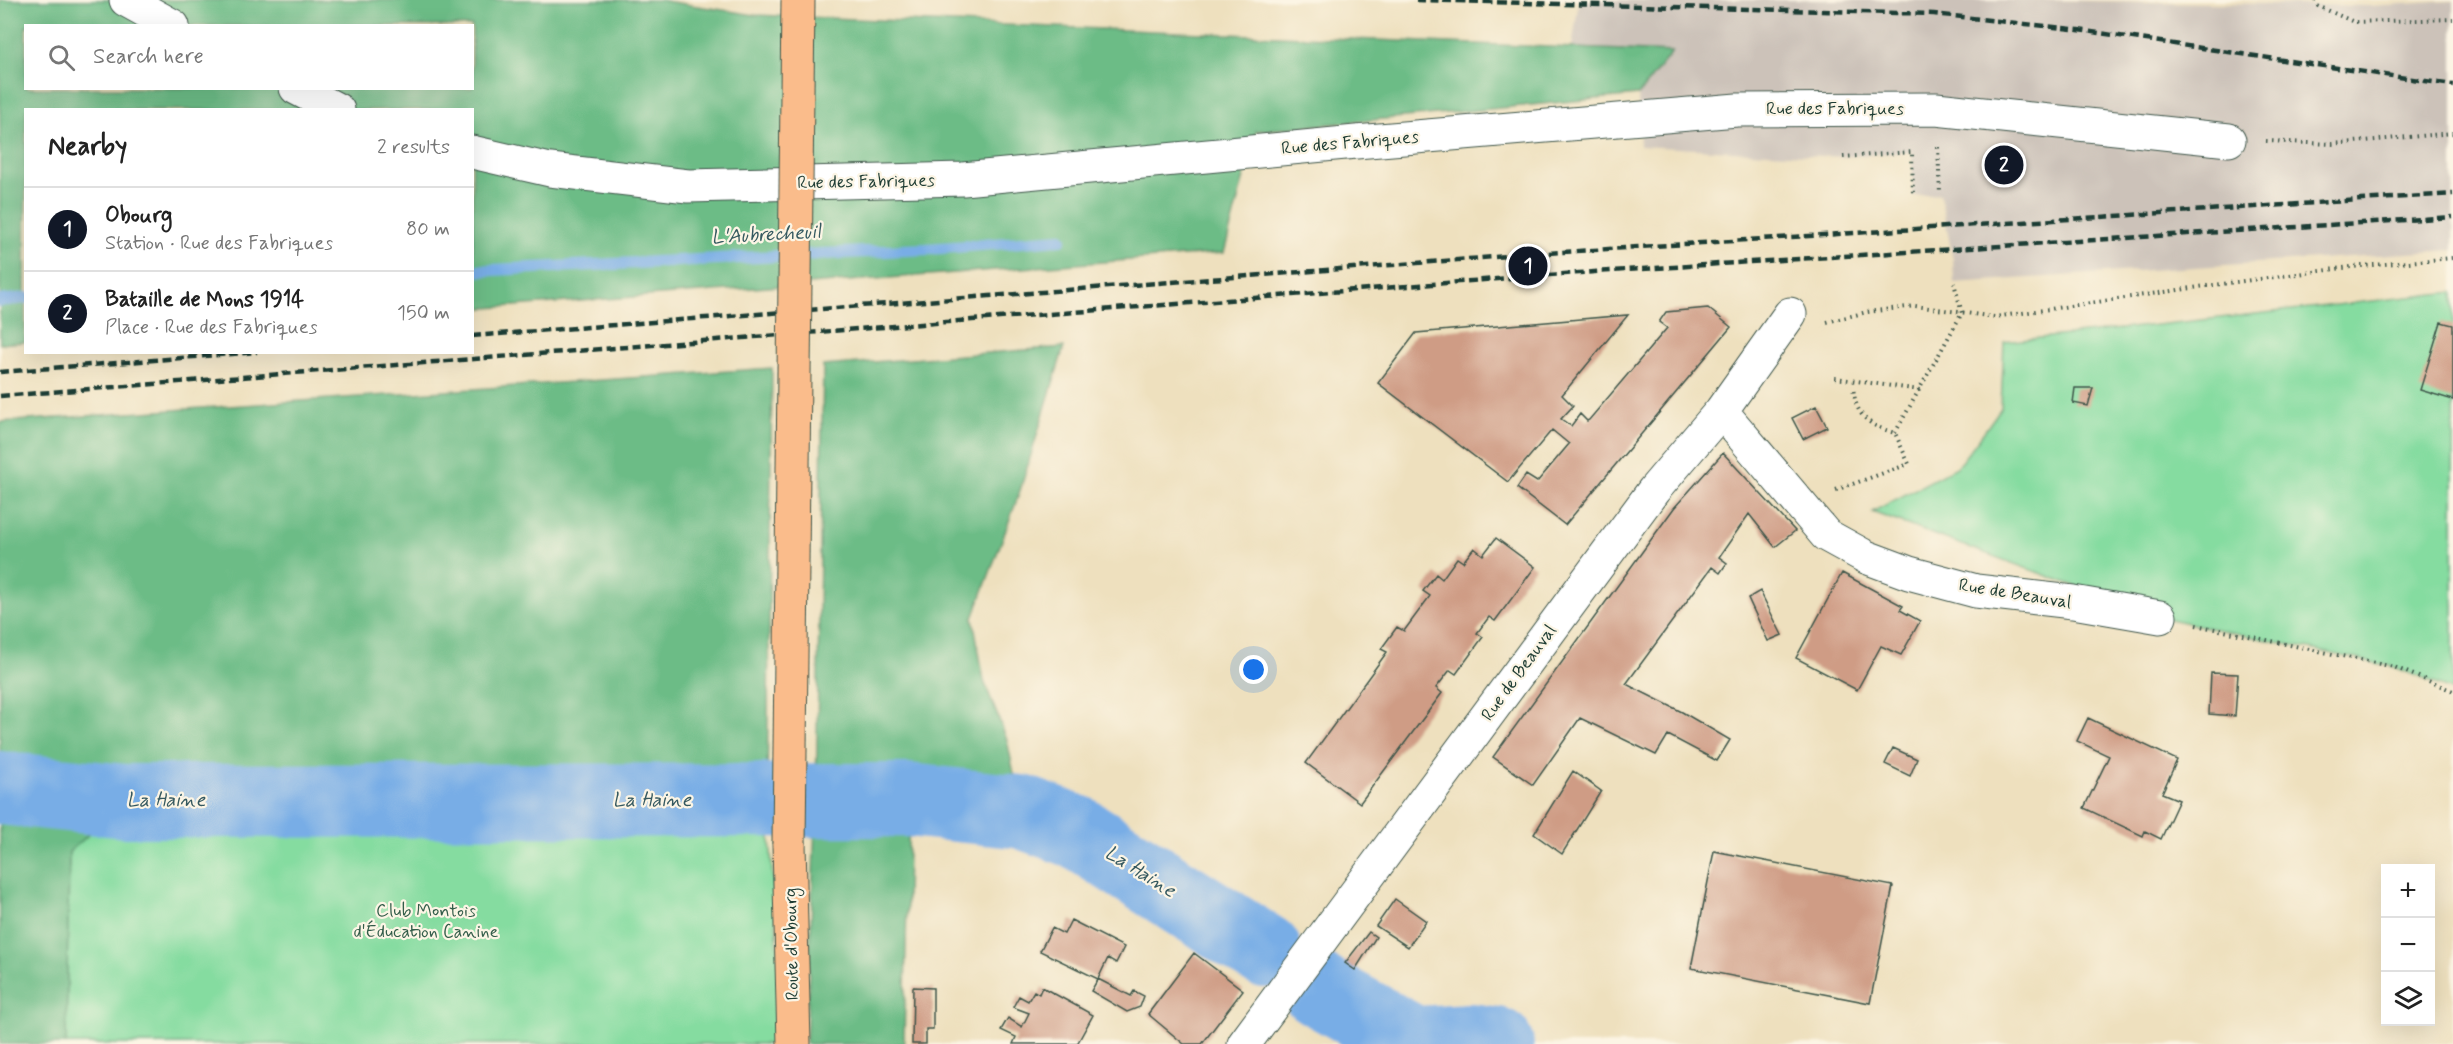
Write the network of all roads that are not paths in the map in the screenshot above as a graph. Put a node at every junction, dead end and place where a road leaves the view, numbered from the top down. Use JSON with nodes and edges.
{"nodes":[{"id":1,"x":126,"y":0,"type":"edge"},
{"id":2,"x":798,"y":0,"type":"edge"},
{"id":3,"x":169,"y":24,"type":"edge"},
{"id":4,"x":300,"y":90,"type":"edge"},
{"id":5,"x":334,"y":108,"type":"edge"},
{"id":6,"x":2229,"y":140,"type":"road end"},
{"id":7,"x":474,"y":152,"type":"edge"},
{"id":8,"x":1790,"y":314,"type":"road end"},
{"id":9,"x":1721,"y":411,"type":"junction"},
{"id":10,"x":2160,"y":617,"type":"road end"},
{"id":11,"x":794,"y":1044,"type":"edge"},
{"id":12,"x":1244,"y":1044,"type":"edge"}],
"edges":[{"from":1,"to":3,"type":"street"},
{"from":2,"to":11,"type":"main road","name":"Route d'Obourg","bridge":true},
{"from":4,"to":5,"type":"street"},
{"from":6,"to":7,"type":"street","name":"Rue des Fabriques"},
{"from":8,"to":9,"type":"street","name":"Rue de Beauval"},
{"from":9,"to":10,"type":"street","name":"Rue de Beauval"},
{"from":9,"to":12,"type":"street","name":"Rue de Beauval"}]}
